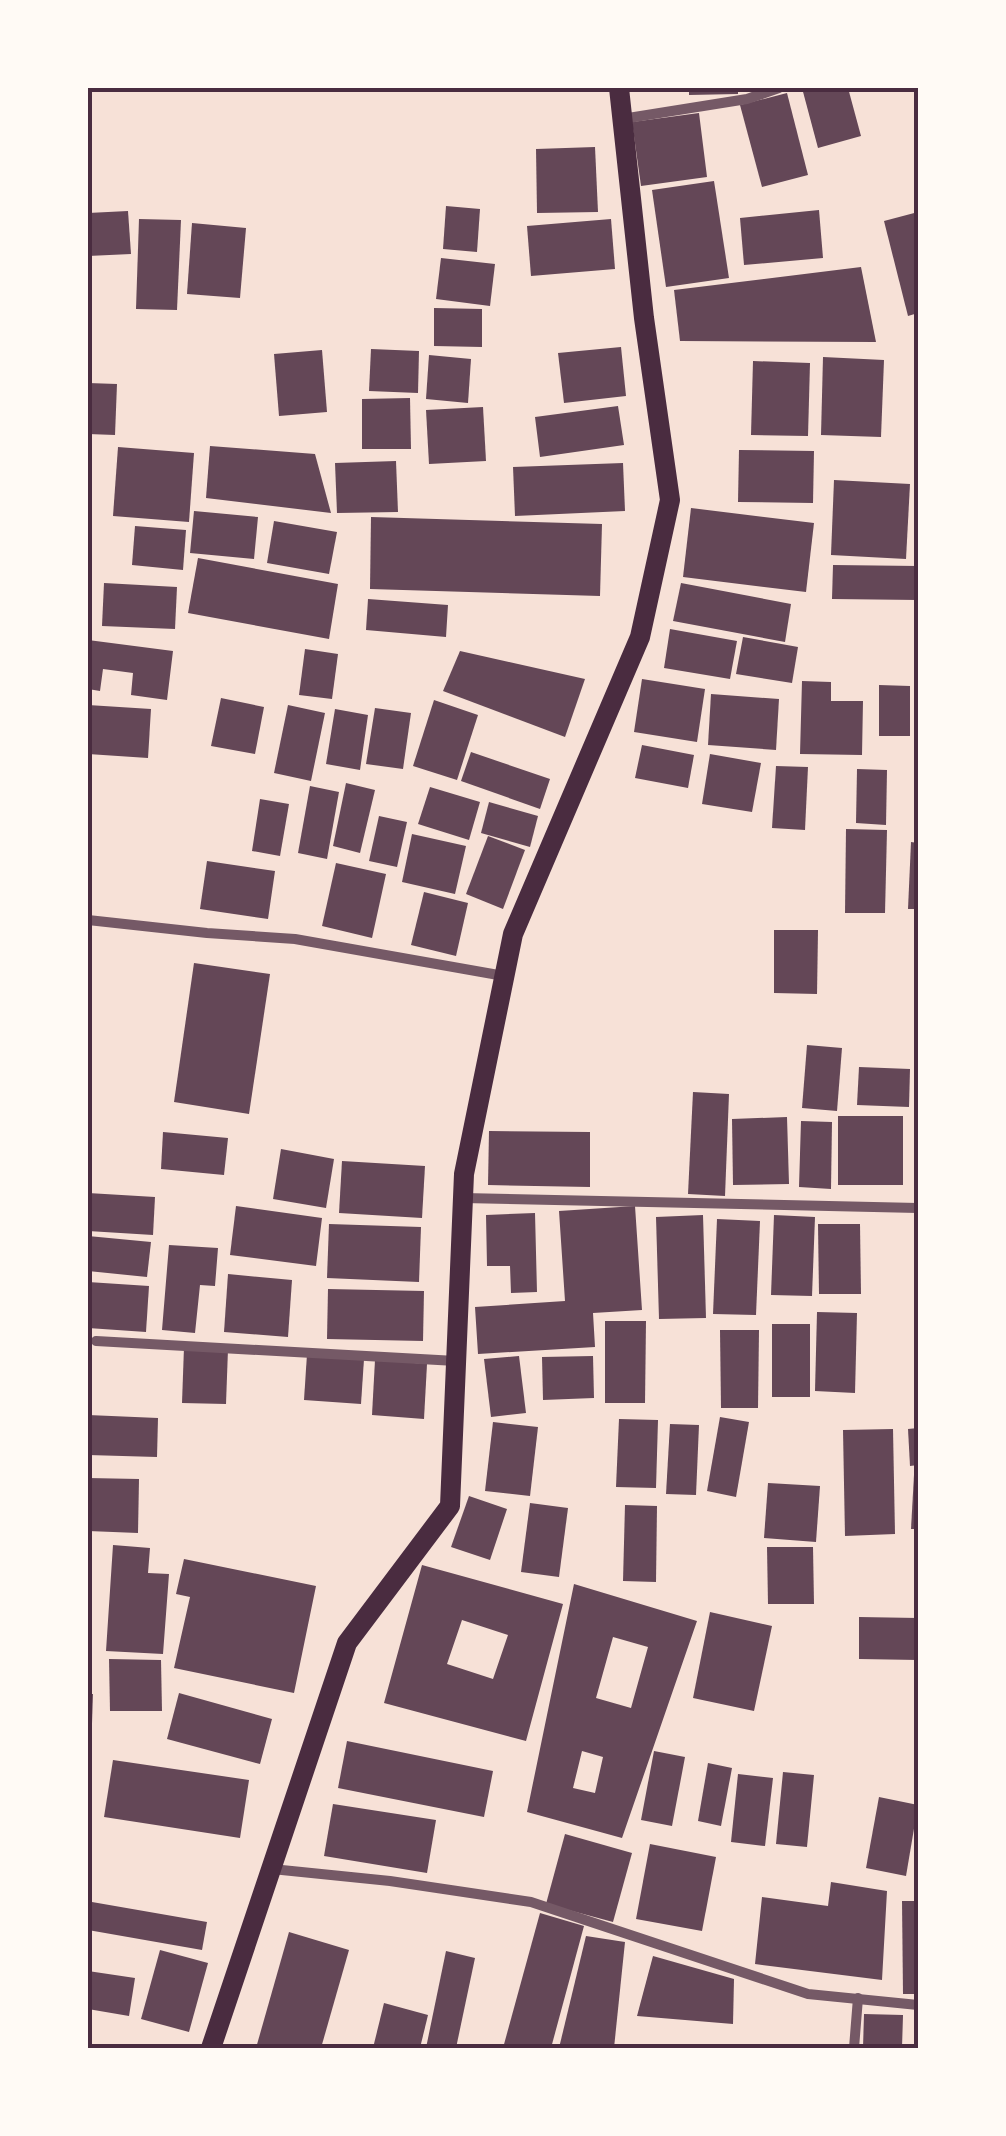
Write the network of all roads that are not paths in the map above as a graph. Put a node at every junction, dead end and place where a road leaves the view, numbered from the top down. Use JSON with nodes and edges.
{"nodes":[{"id":1,"x":619,"y":88,"type":"edge"},
{"id":2,"x":780,"y":88,"type":"edge"},
{"id":3,"x":622,"y":119,"type":"junction"},
{"id":4,"x":88,"y":920,"type":"edge"},
{"id":5,"x":504,"y":976,"type":"junction"},
{"id":6,"x":463,"y":1198,"type":"junction"},
{"id":7,"x":918,"y":1208,"type":"edge"},
{"id":8,"x":96,"y":1340,"type":"dead end"},
{"id":9,"x":456,"y":1361,"type":"junction"},
{"id":10,"x":272,"y":1869,"type":"junction"},
{"id":11,"x":858,"y":1998,"type":"junction"},
{"id":12,"x":918,"y":2005,"type":"edge"},
{"id":13,"x":212,"y":2048,"type":"edge"},
{"id":14,"x":854,"y":2048,"type":"edge"}],
"edges":[{"from":1,"to":3,"type":"main road"},
{"from":2,"to":3,"type":"street"},
{"from":3,"to":5,"type":"main road"},
{"from":4,"to":5,"type":"street"},
{"from":5,"to":6,"type":"main road"},
{"from":6,"to":7,"type":"street"},
{"from":6,"to":9,"type":"main road"},
{"from":8,"to":9,"type":"street"},
{"from":9,"to":10,"type":"main road"},
{"from":10,"to":11,"type":"street"},
{"from":10,"to":13,"type":"main road"},
{"from":11,"to":12,"type":"street"},
{"from":11,"to":14,"type":"street"}]}
